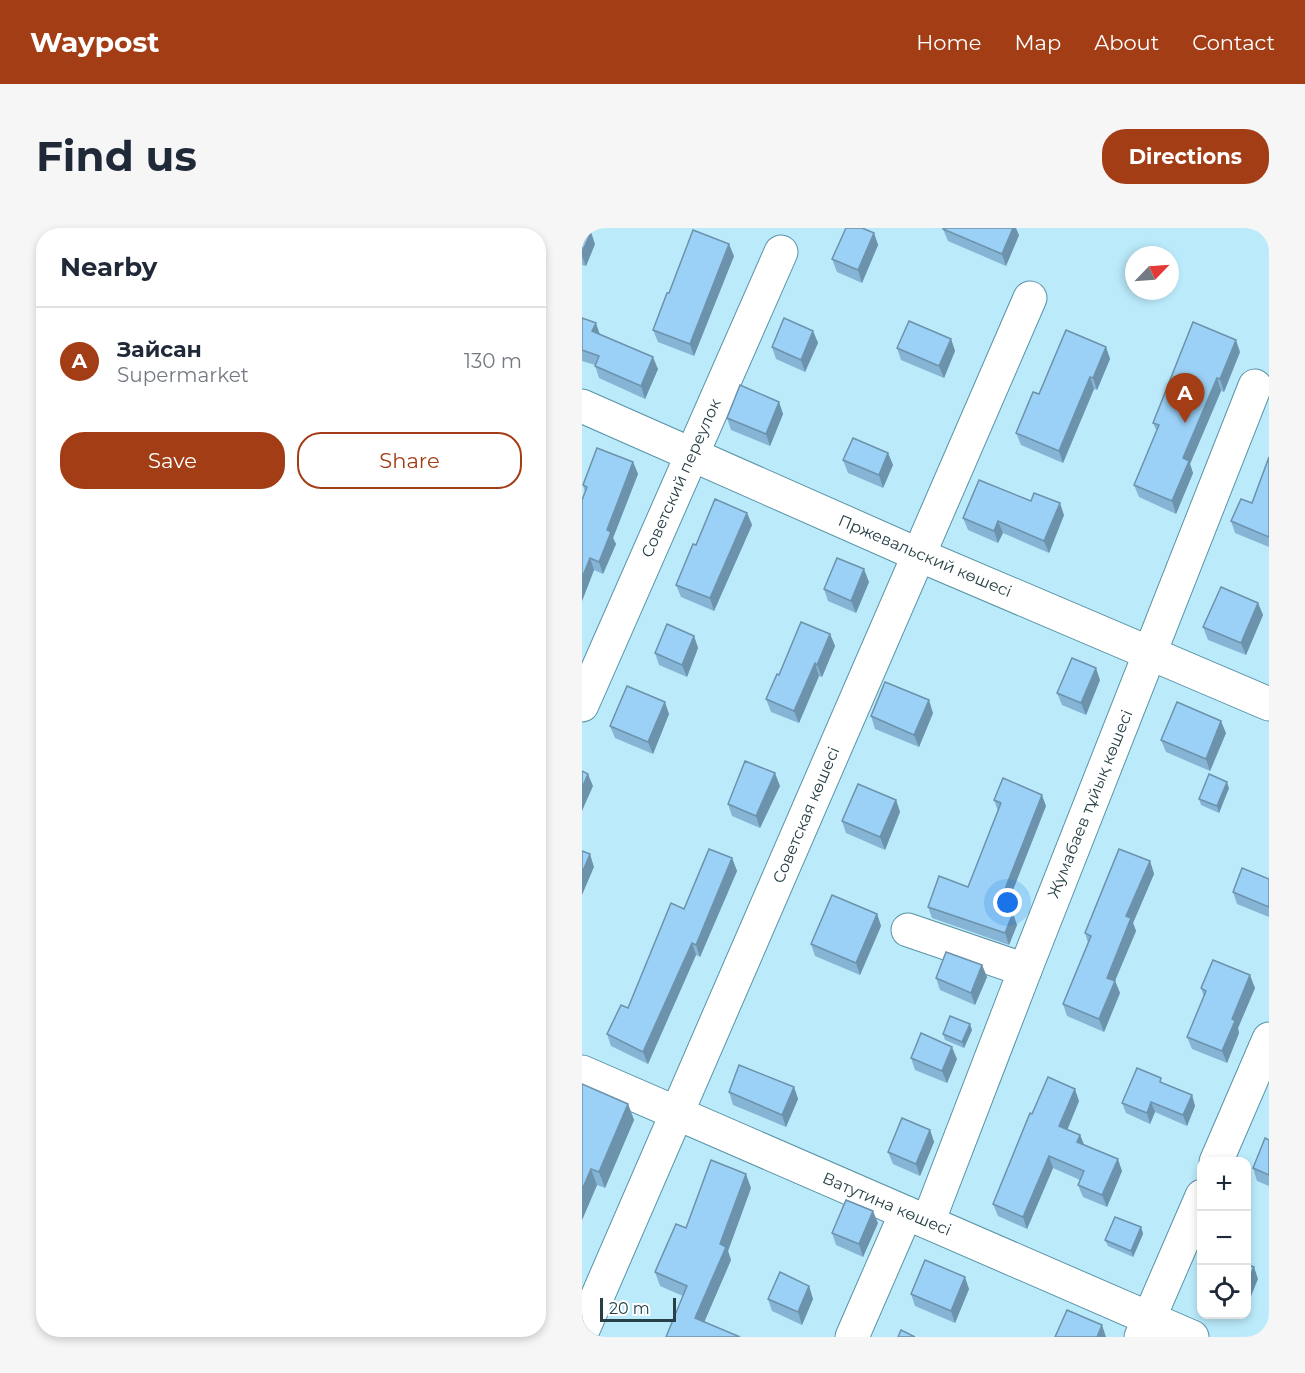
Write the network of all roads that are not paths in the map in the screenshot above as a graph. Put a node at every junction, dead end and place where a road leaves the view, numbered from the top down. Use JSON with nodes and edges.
{"nodes":[{"id":1,"x":781,"y":252,"type":"dead end"},
{"id":2,"x":1030,"y":298,"type":"dead end"},
{"id":3,"x":1255,"y":386,"type":"dead end"},
{"id":4,"x":582,"y":406,"type":"edge"},
{"id":5,"x":692,"y":455,"type":"junction"},
{"id":6,"x":919,"y":555,"type":"junction"},
{"id":7,"x":1151,"y":652,"type":"junction"},
{"id":8,"x":1269,"y":704,"type":"edge"},
{"id":9,"x":582,"y":705,"type":"edge"},
{"id":10,"x":908,"y":930,"type":"dead end"},
{"id":11,"x":1024,"y":970,"type":"junction"},
{"id":12,"x":1269,"y":1039,"type":"edge"},
{"id":13,"x":582,"y":1072,"type":"edge"},
{"id":14,"x":677,"y":1113,"type":"junction"},
{"id":15,"x":1218,"y":1157,"type":"edge"},
{"id":16,"x":1197,"y":1208,"type":"edge"},
{"id":17,"x":917,"y":1217,"type":"junction"},
{"id":18,"x":1145,"y":1328,"type":"edge"},
{"id":19,"x":582,"y":1332,"type":"edge"},
{"id":20,"x":852,"y":1337,"type":"edge"},
{"id":21,"x":1192,"y":1337,"type":"edge"}],
"edges":[{"from":1,"to":5,"type":"street","name":"Советский переулок"},
{"from":2,"to":6,"type":"street","name":"Советская көшесі"},
{"from":3,"to":7,"type":"street","name":"Жумабаев тұйық көшесі"},
{"from":4,"to":5,"type":"street","name":"Пржевальский көшесі"},
{"from":5,"to":6,"type":"street","name":"Пржевальский көшесі"},
{"from":5,"to":9,"type":"street","name":"Советский переулок"},
{"from":6,"to":7,"type":"street","name":"Пржевальский көшесі"},
{"from":6,"to":14,"type":"street","name":"Советская көшесі"},
{"from":7,"to":8,"type":"street","name":"Пржевальский көшесі"},
{"from":7,"to":11,"type":"street","name":"Жумабаев тұйық көшесі"},
{"from":10,"to":11,"type":"street"},
{"from":11,"to":17,"type":"street","name":"Жумабаев тұйық көшесі"},
{"from":12,"to":15,"type":"street"},
{"from":13,"to":14,"type":"street","name":"Ватутина көшесі"},
{"from":14,"to":17,"type":"street","name":"Ватутина көшесі"},
{"from":14,"to":19,"type":"street","name":"Советская көшесі"},
{"from":16,"to":18,"type":"street"},
{"from":17,"to":18,"type":"street","name":"Ватутина көшесі"},
{"from":17,"to":20,"type":"street","name":"Жумабаев тұйық көшесі"},
{"from":18,"to":21,"type":"street","name":"Ватутина көшесі"}]}
